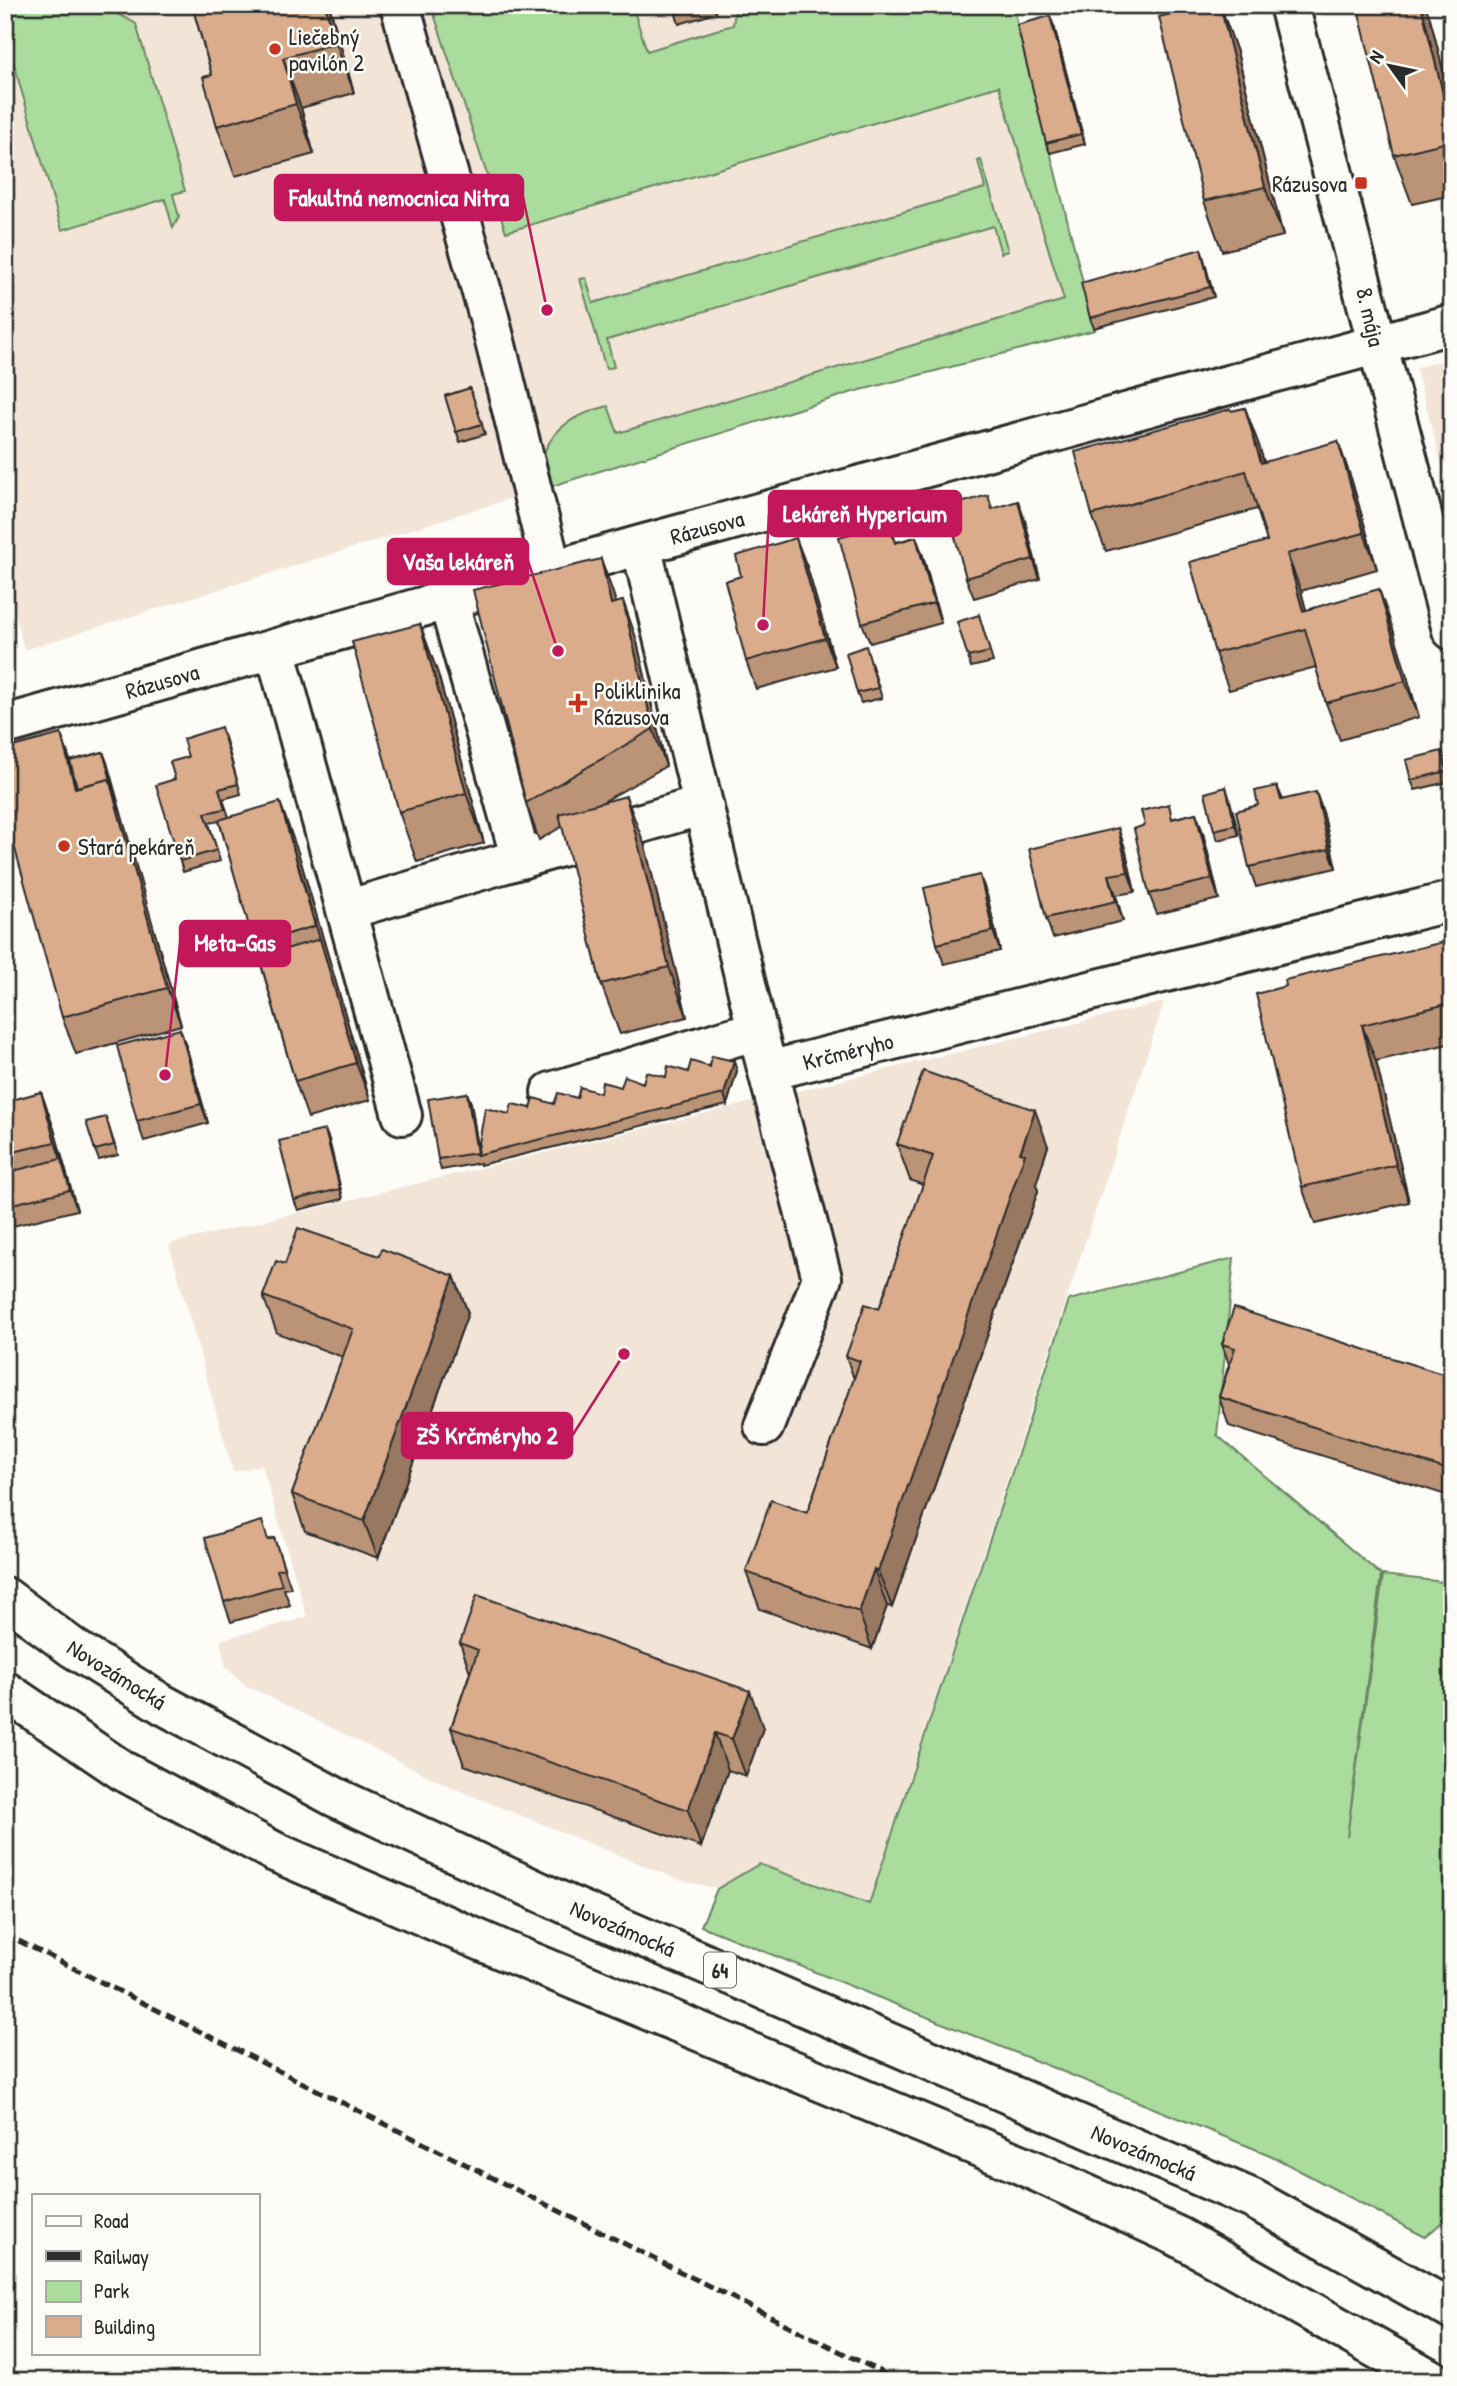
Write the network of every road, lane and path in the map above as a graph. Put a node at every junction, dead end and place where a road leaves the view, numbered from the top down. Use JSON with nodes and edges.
{"nodes":[{"id":1,"x":400,"y":5,"type":"edge"},
{"id":2,"x":1289,"y":5,"type":"edge"},
{"id":3,"x":1452,"y":324,"type":"edge"},
{"id":4,"x":1377,"y":344,"type":"junction"},
{"id":5,"x":642,"y":545,"type":"junction"},
{"id":6,"x":552,"y":571,"type":"junction"},
{"id":7,"x":448,"y":600,"type":"junction"},
{"id":8,"x":1452,"y":630,"type":"edge"},
{"id":9,"x":275,"y":649,"type":"junction"},
{"id":10,"x":5,"y":725,"type":"edge"},
{"id":11,"x":703,"y":805,"type":"junction"},
{"id":12,"x":521,"y":859,"type":"junction"},
{"id":13,"x":1452,"y":901,"type":"edge"},
{"id":14,"x":346,"y":910,"type":"junction"},
{"id":15,"x":757,"y":1030,"type":"junction"},
{"id":16,"x":768,"y":1071,"type":"junction"},
{"id":17,"x":551,"y":1092,"type":"dead end"},
{"id":18,"x":402,"y":1115,"type":"dead end"},
{"id":19,"x":764,"y":1426,"type":"dead end"},
{"id":20,"x":5,"y":1597,"type":"edge"},
{"id":21,"x":5,"y":1691,"type":"edge"},
{"id":22,"x":1452,"y":2310,"type":"edge"},
{"id":23,"x":1434,"y":2381,"type":"edge"}],
"edges":[{"from":1,"to":6,"type":"street"},
{"from":2,"to":4,"type":"street","name":"8. mája"},
{"from":3,"to":4,"type":"street","name":"Rázusova"},
{"from":4,"to":5,"type":"street","name":"Rázusova"},
{"from":4,"to":8,"type":"street","name":"8. mája"},
{"from":5,"to":6,"type":"street","name":"Rázusova"},
{"from":5,"to":11,"type":"street"},
{"from":6,"to":7,"type":"street","name":"Rázusova"},
{"from":7,"to":9,"type":"street","name":"Rázusova"},
{"from":7,"to":12,"type":"street"},
{"from":9,"to":10,"type":"street","name":"Rázusova"},
{"from":9,"to":14,"type":"street"},
{"from":11,"to":12,"type":"street"},
{"from":11,"to":15,"type":"street"},
{"from":12,"to":14,"type":"street"},
{"from":13,"to":16,"type":"street","name":"Krčméryho"},
{"from":14,"to":18,"type":"street"},
{"from":15,"to":16,"type":"street"},
{"from":15,"to":17,"type":"street"},
{"from":16,"to":19,"type":"street"},
{"from":20,"to":22,"type":"street","name":"Novozámocká","number":"64"},
{"from":21,"to":23,"type":"street"}]}
